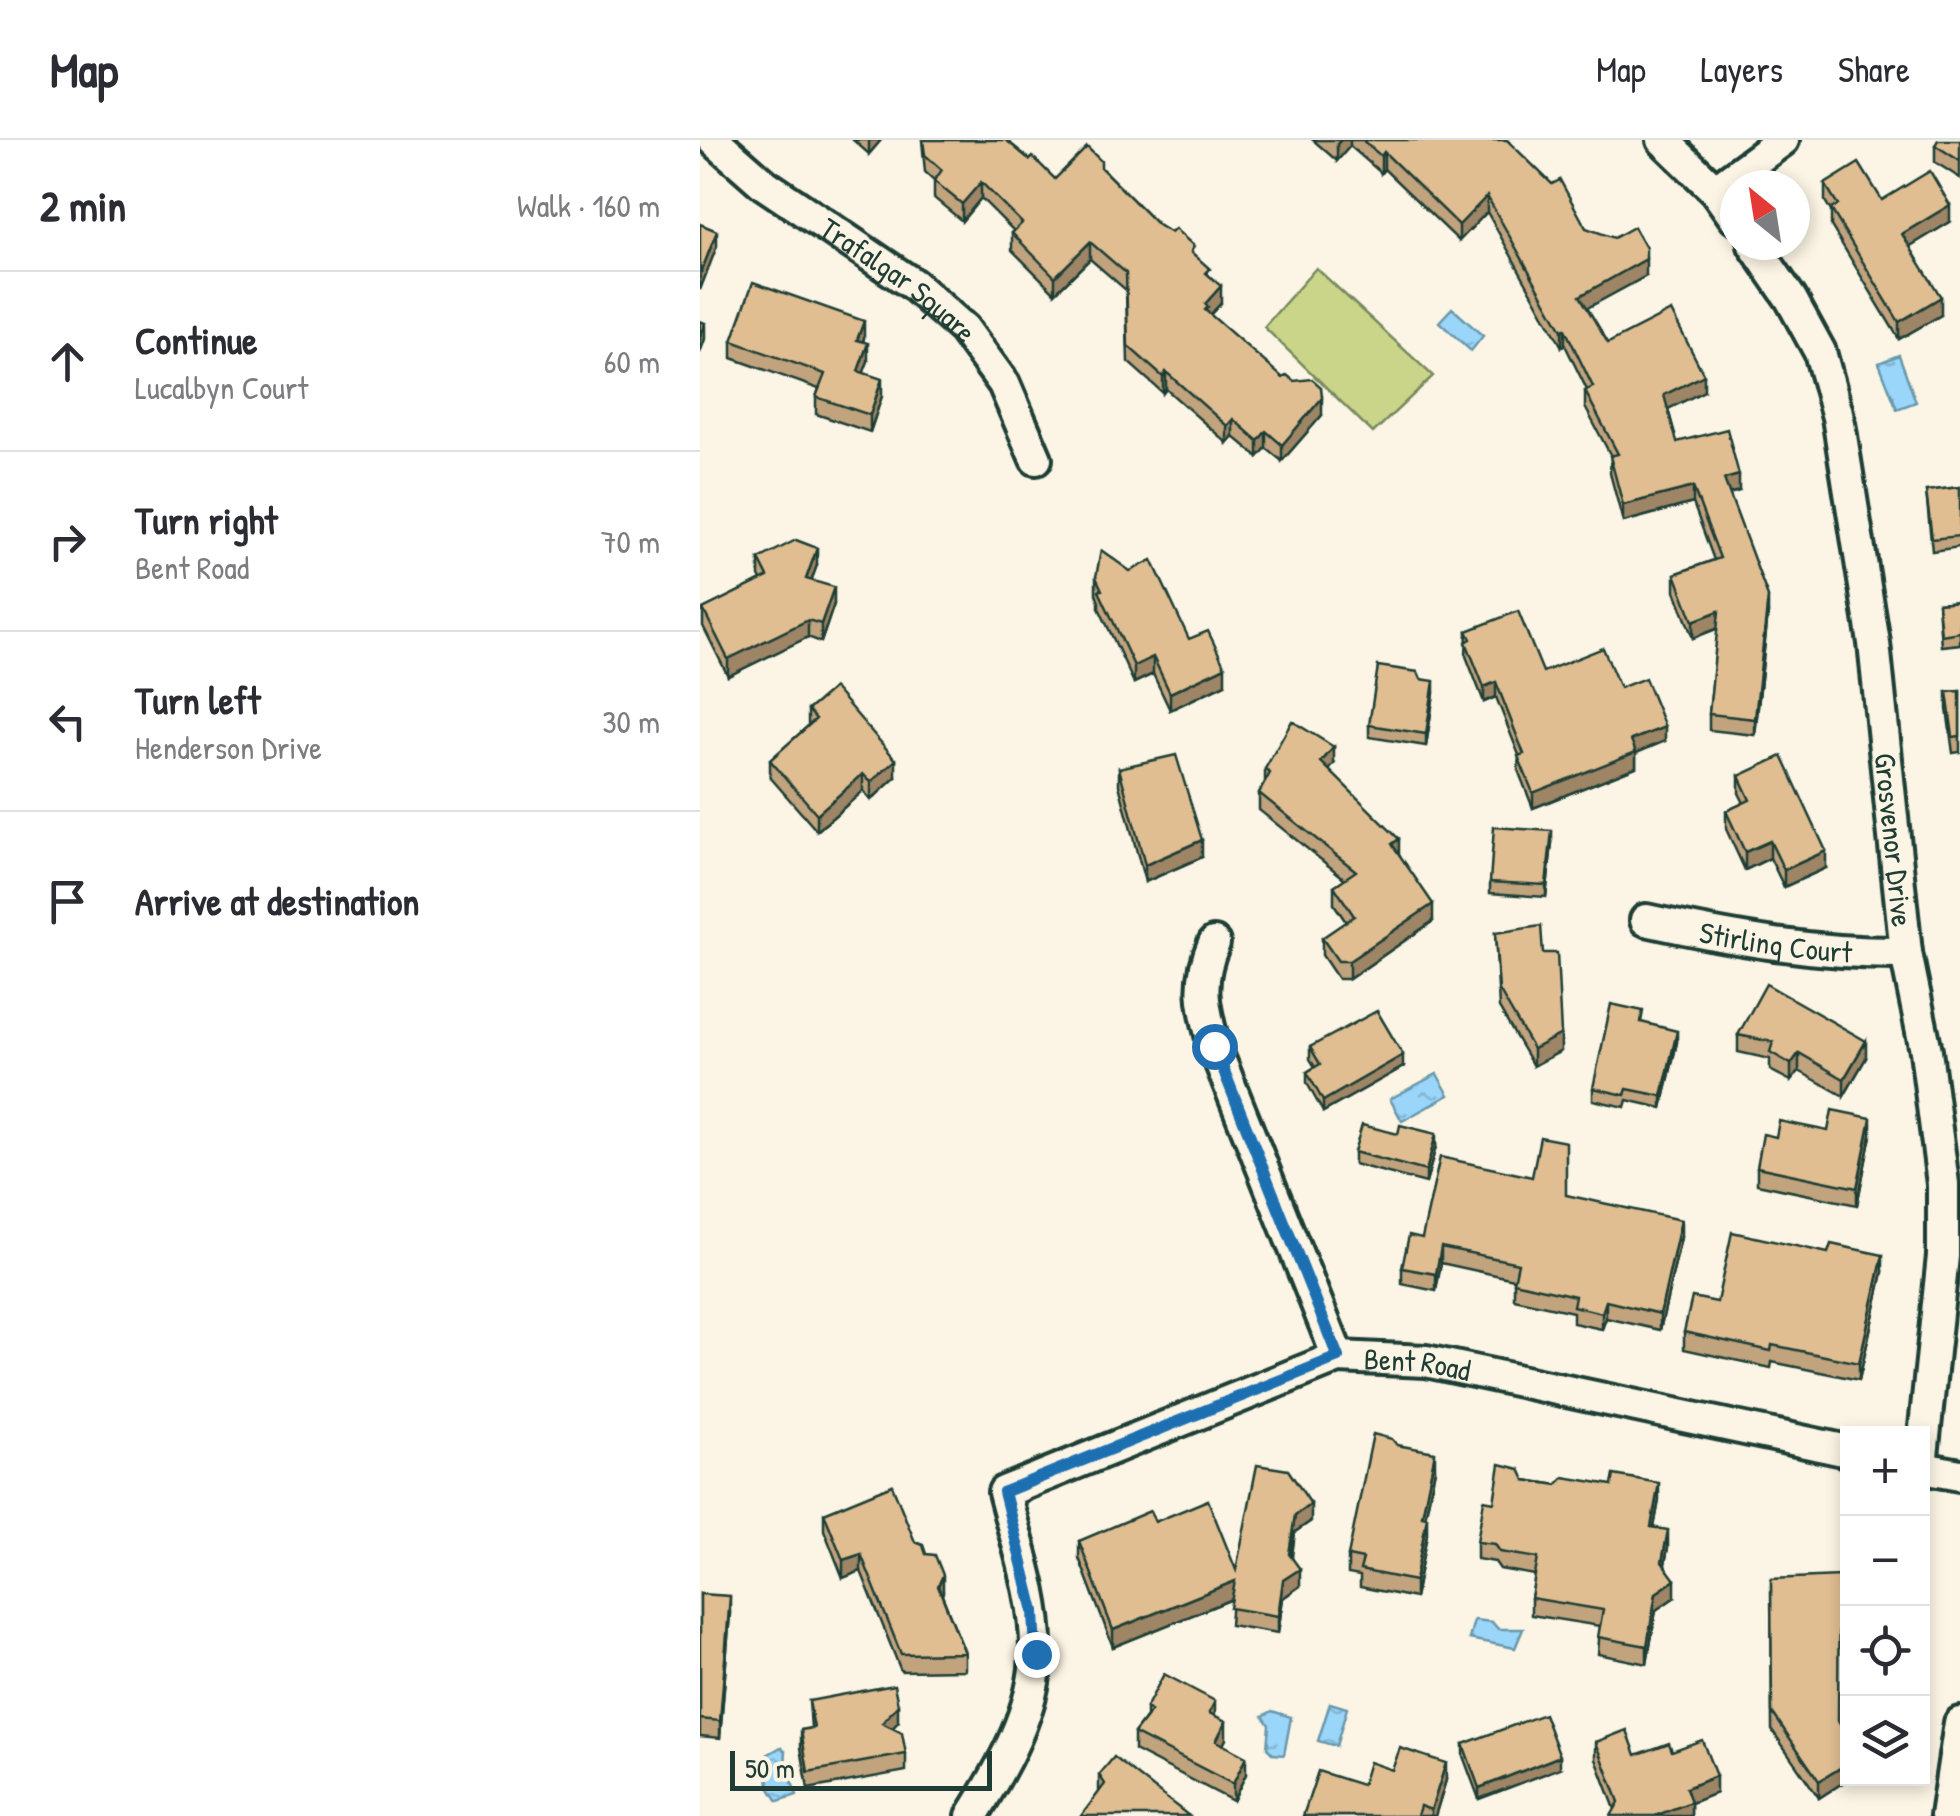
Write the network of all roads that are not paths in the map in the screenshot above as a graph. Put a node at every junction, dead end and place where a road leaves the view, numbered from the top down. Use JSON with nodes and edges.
{"nodes":[{"id":1,"x":714,"y":140,"type":"edge"},
{"id":2,"x":1663,"y":140,"type":"edge"},
{"id":3,"x":1783,"y":140,"type":"edge"},
{"id":4,"x":1715,"y":190,"type":"junction"},
{"id":5,"x":1720,"y":197,"type":"edge"},
{"id":6,"x":1764,"y":260,"type":"edge"},
{"id":7,"x":1036,"y":459,"type":"dead end"},
{"id":8,"x":1646,"y":920,"type":"dead end"},
{"id":9,"x":1214,"y":943,"type":"dead end"},
{"id":10,"x":1906,"y":953,"type":"junction"},
{"id":11,"x":1338,"y":1357,"type":"junction"},
{"id":12,"x":1925,"y":1426,"type":"edge"},
{"id":13,"x":1840,"y":1450,"type":"edge"},
{"id":14,"x":1930,"y":1469,"type":"edge"},
{"id":15,"x":1960,"y":1475,"type":"edge"},
{"id":16,"x":1960,"y":1723,"type":"edge"},
{"id":17,"x":972,"y":1816,"type":"edge"},
{"id":18,"x":1946,"y":1816,"type":"edge"}],
"edges":[{"from":1,"to":7,"type":"street","name":"Trafalgar Square"},
{"from":2,"to":4,"type":"street"},
{"from":3,"to":4,"type":"street"},
{"from":4,"to":5,"type":"street"},
{"from":6,"to":10,"type":"street","name":"Grosvenor Drive"},
{"from":8,"to":10,"type":"street","name":"Stirling Court"},
{"from":9,"to":11,"type":"street"},
{"from":10,"to":12,"type":"street","name":"Grosvenor Drive"},
{"from":11,"to":13,"type":"street","name":"Bent Road"},
{"from":11,"to":17,"type":"street","name":"Bent Road"},
{"from":14,"to":15,"type":"street"},
{"from":16,"to":18,"type":"street"}]}
